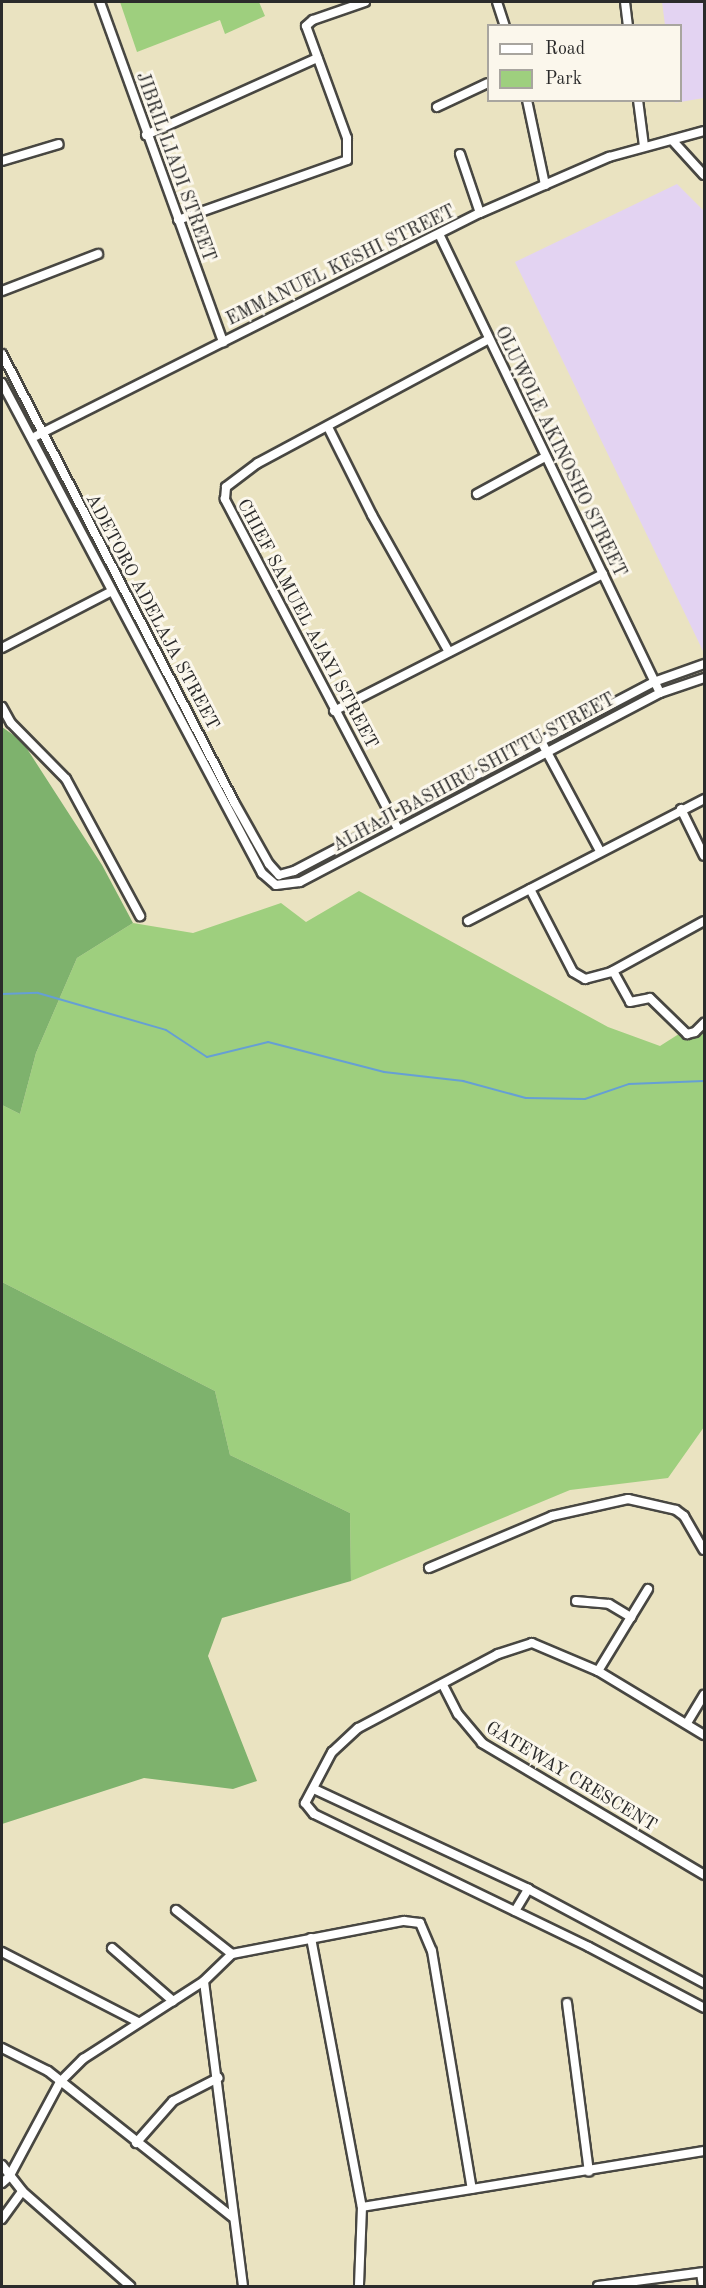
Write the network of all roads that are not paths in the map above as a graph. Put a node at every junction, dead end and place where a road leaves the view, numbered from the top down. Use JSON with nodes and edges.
{"nodes":[{"id":1,"x":100,"y":2,"type":"edge"},
{"id":2,"x":365,"y":2,"type":"edge"},
{"id":3,"x":497,"y":2,"type":"edge"},
{"id":4,"x":625,"y":2,"type":"edge"},
{"id":5,"x":505,"y":24,"type":"edge"},
{"id":6,"x":628,"y":24,"type":"edge"},
{"id":7,"x":317,"y":58,"type":"junction"},
{"id":8,"x":487,"y":84,"type":"edge"},
{"id":9,"x":527,"y":102,"type":"edge"},
{"id":10,"x":638,"y":102,"type":"edge"},
{"id":11,"x":437,"y":107,"type":"dead end"},
{"id":12,"x":705,"y":131,"type":"edge"},
{"id":13,"x":146,"y":135,"type":"junction"},
{"id":14,"x":672,"y":140,"type":"junction"},
{"id":15,"x":59,"y":144,"type":"dead end"},
{"id":16,"x":645,"y":147,"type":"junction"},
{"id":17,"x":460,"y":154,"type":"dead end"},
{"id":18,"x":2,"y":161,"type":"edge"},
{"id":19,"x":705,"y":175,"type":"edge"},
{"id":20,"x":545,"y":185,"type":"junction"},
{"id":21,"x":480,"y":213,"type":"junction"},
{"id":22,"x":178,"y":220,"type":"junction"},
{"id":23,"x":440,"y":236,"type":"junction"},
{"id":24,"x":98,"y":254,"type":"dead end"},
{"id":25,"x":2,"y":291,"type":"edge"},
{"id":26,"x":489,"y":339,"type":"junction"},
{"id":27,"x":223,"y":342,"type":"junction"},
{"id":28,"x":2,"y":354,"type":"edge"},
{"id":29,"x":2,"y":383,"type":"edge"},
{"id":30,"x":328,"y":427,"type":"junction"},
{"id":31,"x":41,"y":434,"type":"junction"},
{"id":32,"x":31,"y":439,"type":"junction"},
{"id":33,"x":545,"y":457,"type":"junction"},
{"id":34,"x":477,"y":494,"type":"dead end"},
{"id":35,"x":603,"y":574,"type":"junction"},
{"id":36,"x":121,"y":586,"type":"junction"},
{"id":37,"x":109,"y":592,"type":"junction"},
{"id":38,"x":2,"y":648,"type":"edge"},
{"id":39,"x":448,"y":652,"type":"junction"},
{"id":40,"x":705,"y":664,"type":"edge"},
{"id":41,"x":705,"y":678,"type":"edge"},
{"id":42,"x":654,"y":682,"type":"junction"},
{"id":43,"x":660,"y":693,"type":"junction"},
{"id":44,"x":2,"y":707,"type":"edge"},
{"id":45,"x":334,"y":711,"type":"junction"},
{"id":46,"x":541,"y":741,"type":"junction"},
{"id":47,"x":547,"y":751,"type":"junction"},
{"id":48,"x":705,"y":799,"type":"edge"},
{"id":49,"x":681,"y":808,"type":"junction"},
{"id":50,"x":392,"y":818,"type":"junction"},
{"id":51,"x":398,"y":829,"type":"junction"},
{"id":52,"x":600,"y":851,"type":"junction"},
{"id":53,"x":705,"y":856,"type":"edge"},
{"id":54,"x":282,"y":875,"type":"junction"},
{"id":55,"x":276,"y":885,"type":"junction"},
{"id":56,"x":530,"y":889,"type":"junction"},
{"id":57,"x":140,"y":916,"type":"dead end"},
{"id":58,"x":468,"y":921,"type":"dead end"},
{"id":59,"x":705,"y":921,"type":"edge"},
{"id":60,"x":613,"y":971,"type":"junction"},
{"id":61,"x":705,"y":1023,"type":"edge"},
{"id":62,"x":705,"y":1550,"type":"edge"},
{"id":63,"x":429,"y":1568,"type":"dead end"},
{"id":64,"x":648,"y":1589,"type":"dead end"},
{"id":65,"x":576,"y":1601,"type":"dead end"},
{"id":66,"x":631,"y":1617,"type":"junction"},
{"id":67,"x":598,"y":1671,"type":"junction"},
{"id":68,"x":443,"y":1684,"type":"junction"},
{"id":69,"x":705,"y":1695,"type":"edge"},
{"id":70,"x":687,"y":1723,"type":"junction"},
{"id":71,"x":705,"y":1735,"type":"edge"},
{"id":72,"x":314,"y":1789,"type":"junction"},
{"id":73,"x":705,"y":1875,"type":"edge"},
{"id":74,"x":528,"y":1889,"type":"junction"},
{"id":75,"x":176,"y":1910,"type":"dead end"},
{"id":76,"x":515,"y":1911,"type":"junction"},
{"id":77,"x":310,"y":1938,"type":"junction"},
{"id":78,"x":112,"y":1948,"type":"dead end"},
{"id":79,"x":2,"y":1952,"type":"edge"},
{"id":80,"x":232,"y":1954,"type":"junction"},
{"id":81,"x":204,"y":1981,"type":"junction"},
{"id":82,"x":705,"y":1983,"type":"edge"},
{"id":83,"x":173,"y":2001,"type":"junction"},
{"id":84,"x":567,"y":2003,"type":"dead end"},
{"id":85,"x":705,"y":2008,"type":"edge"},
{"id":86,"x":138,"y":2022,"type":"junction"},
{"id":87,"x":2,"y":2048,"type":"edge"},
{"id":88,"x":218,"y":2078,"type":"junction"},
{"id":89,"x":60,"y":2082,"type":"junction"},
{"id":90,"x":136,"y":2142,"type":"junction"},
{"id":91,"x":705,"y":2151,"type":"edge"},
{"id":92,"x":2,"y":2165,"type":"edge"},
{"id":93,"x":589,"y":2172,"type":"junction"},
{"id":94,"x":9,"y":2177,"type":"junction"},
{"id":95,"x":2,"y":2183,"type":"edge"},
{"id":96,"x":472,"y":2189,"type":"junction"},
{"id":97,"x":22,"y":2191,"type":"junction"},
{"id":98,"x":362,"y":2207,"type":"junction"},
{"id":99,"x":232,"y":2217,"type":"junction"},
{"id":100,"x":2,"y":2219,"type":"edge"},
{"id":101,"x":703,"y":2273,"type":"edge"},
{"id":102,"x":130,"y":2286,"type":"edge"},
{"id":103,"x":243,"y":2286,"type":"edge"},
{"id":104,"x":359,"y":2286,"type":"edge"},
{"id":105,"x":598,"y":2286,"type":"edge"},
{"id":106,"x":703,"y":2286,"type":"edge"}],
"edges":[{"from":1,"to":13,"type":"street","name":"JIBRIL LIADI STREET"},
{"from":2,"to":7,"type":"street"},
{"from":3,"to":5,"type":"street"},
{"from":4,"to":6,"type":"street"},
{"from":7,"to":13,"type":"street"},
{"from":7,"to":22,"type":"street"},
{"from":8,"to":11,"type":"street"},
{"from":9,"to":20,"type":"street"},
{"from":10,"to":16,"type":"street"},
{"from":12,"to":14,"type":"street","name":"EMMANUEL KESHI STREET"},
{"from":13,"to":22,"type":"street","name":"JIBRIL LIADI STREET"},
{"from":14,"to":16,"type":"street","name":"EMMANUEL KESHI STREET"},
{"from":14,"to":19,"type":"street"},
{"from":15,"to":18,"type":"street"},
{"from":16,"to":20,"type":"street","name":"EMMANUEL KESHI STREET"},
{"from":17,"to":21,"type":"street"},
{"from":20,"to":21,"type":"street","name":"EMMANUEL KESHI STREET"},
{"from":21,"to":23,"type":"street","name":"EMMANUEL KESHI STREET"},
{"from":22,"to":27,"type":"street","name":"JIBRIL LIADI STREET"},
{"from":23,"to":26,"type":"street","name":"OLUWOLE AKINOSHO STREET"},
{"from":23,"to":27,"type":"street","name":"EMMANUEL KESHI STREET"},
{"from":24,"to":25,"type":"street"},
{"from":26,"to":30,"type":"street","name":"CHIEF SAMUEL AJAYI STREET"},
{"from":26,"to":33,"type":"street","name":"OLUWOLE AKINOSHO STREET"},
{"from":27,"to":31,"type":"street","name":"EMMANUEL KESHI STREET"},
{"from":28,"to":31,"type":"street","name":"ADETORO ADELAJA STREET"},
{"from":29,"to":32,"type":"street"},
{"from":30,"to":39,"type":"street"},
{"from":30,"to":45,"type":"street","name":"CHIEF SAMUEL AJAYI STREET"},
{"from":31,"to":32,"type":"street","name":"EMMANUEL KESHI STREET"},
{"from":31,"to":36,"type":"street","name":"ADETORO ADELAJA STREET"},
{"from":32,"to":37,"type":"street"},
{"from":33,"to":34,"type":"street"},
{"from":33,"to":35,"type":"street","name":"OLUWOLE AKINOSHO STREET"},
{"from":35,"to":39,"type":"street"},
{"from":35,"to":42,"type":"street","name":"OLUWOLE AKINOSHO STREET"},
{"from":36,"to":37,"type":"street"},
{"from":36,"to":54,"type":"street","name":"ADETORO ADELAJA STREET"},
{"from":37,"to":38,"type":"street"},
{"from":37,"to":55,"type":"street"},
{"from":39,"to":45,"type":"street"},
{"from":40,"to":42,"type":"street","name":"ALHAJI BASHIRU SHITTU STREET"},
{"from":41,"to":43,"type":"street","name":"ALHAJI BASHIRU SHITTU STREET"},
{"from":42,"to":43,"type":"street","name":"OLUWOLE AKINOSHO STREET"},
{"from":42,"to":46,"type":"street","name":"ALHAJI BASHIRU SHITTU STREET"},
{"from":43,"to":47,"type":"street","name":"ALHAJI BASHIRU SHITTU STREET"},
{"from":44,"to":57,"type":"street"},
{"from":45,"to":50,"type":"street","name":"CHIEF SAMUEL AJAYI STREET"},
{"from":46,"to":47,"type":"street"},
{"from":46,"to":50,"type":"street","name":"ALHAJI BASHIRU SHITTU STREET"},
{"from":47,"to":51,"type":"street","name":"ALHAJI BASHIRU SHITTU STREET"},
{"from":47,"to":52,"type":"street"},
{"from":48,"to":49,"type":"street"},
{"from":49,"to":52,"type":"street"},
{"from":49,"to":53,"type":"street"},
{"from":50,"to":51,"type":"street","name":"CHIEF SAMUEL AJAYI STREET"},
{"from":50,"to":54,"type":"street","name":"ALHAJI BASHIRU SHITTU STREET"},
{"from":51,"to":55,"type":"street","name":"ALHAJI BASHIRU SHITTU STREET"},
{"from":52,"to":56,"type":"street"},
{"from":54,"to":55,"type":"street"},
{"from":56,"to":58,"type":"street"},
{"from":56,"to":60,"type":"street"},
{"from":59,"to":60,"type":"street"},
{"from":60,"to":61,"type":"street"},
{"from":62,"to":63,"type":"street"},
{"from":64,"to":66,"type":"street"},
{"from":65,"to":66,"type":"street"},
{"from":66,"to":67,"type":"street"},
{"from":67,"to":68,"type":"street"},
{"from":67,"to":70,"type":"street"},
{"from":68,"to":72,"type":"street"},
{"from":68,"to":73,"type":"street","name":"GATEWAY CRESCENT"},
{"from":69,"to":70,"type":"street"},
{"from":70,"to":71,"type":"street"},
{"from":72,"to":74,"type":"street"},
{"from":72,"to":76,"type":"street"},
{"from":74,"to":76,"type":"street"},
{"from":74,"to":82,"type":"street"},
{"from":75,"to":80,"type":"street"},
{"from":76,"to":85,"type":"street"},
{"from":77,"to":80,"type":"street"},
{"from":77,"to":96,"type":"street"},
{"from":77,"to":98,"type":"street"},
{"from":78,"to":83,"type":"street"},
{"from":79,"to":86,"type":"street"},
{"from":80,"to":81,"type":"street"},
{"from":81,"to":83,"type":"street"},
{"from":81,"to":88,"type":"street"},
{"from":83,"to":86,"type":"street"},
{"from":84,"to":93,"type":"street"},
{"from":86,"to":89,"type":"street"},
{"from":87,"to":89,"type":"street"},
{"from":88,"to":90,"type":"street"},
{"from":88,"to":99,"type":"street"},
{"from":89,"to":90,"type":"street"},
{"from":89,"to":94,"type":"street"},
{"from":90,"to":99,"type":"street"},
{"from":91,"to":93,"type":"street"},
{"from":92,"to":94,"type":"street"},
{"from":93,"to":96,"type":"street"},
{"from":94,"to":95,"type":"street"},
{"from":94,"to":97,"type":"street"},
{"from":96,"to":98,"type":"street"},
{"from":97,"to":100,"type":"street"},
{"from":97,"to":102,"type":"street"},
{"from":98,"to":104,"type":"street"},
{"from":99,"to":103,"type":"street"},
{"from":101,"to":105,"type":"street"},
{"from":101,"to":106,"type":"street"}]}
